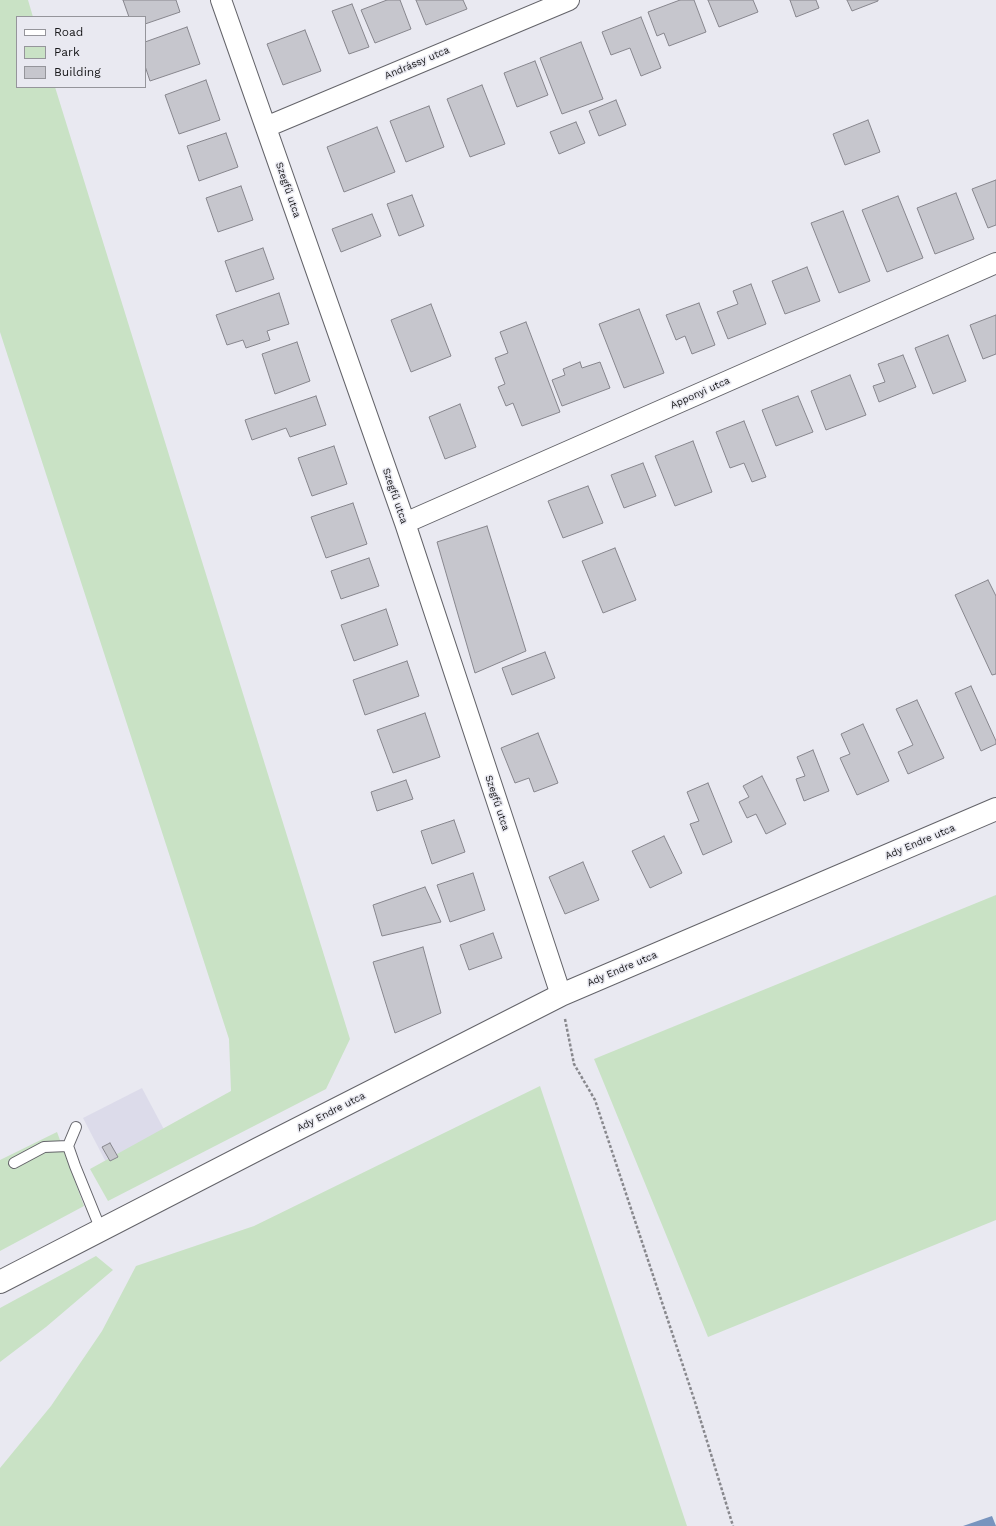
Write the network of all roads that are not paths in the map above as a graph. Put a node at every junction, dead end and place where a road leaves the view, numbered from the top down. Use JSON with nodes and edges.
{"nodes":[{"id":1,"x":221,"y":0,"type":"edge"},
{"id":2,"x":569,"y":0,"type":"edge"},
{"id":3,"x":266,"y":127,"type":"junction"},
{"id":4,"x":996,"y":263,"type":"edge"},
{"id":5,"x":405,"y":523,"type":"junction"},
{"id":6,"x":996,"y":809,"type":"edge"},
{"id":7,"x":561,"y":995,"type":"junction"},
{"id":8,"x":76,"y":1127,"type":"dead end"},
{"id":9,"x":68,"y":1146,"type":"junction"},
{"id":10,"x":14,"y":1163,"type":"dead end"},
{"id":11,"x":101,"y":1230,"type":"junction"},
{"id":12,"x":0,"y":1282,"type":"edge"}],
"edges":[{"from":1,"to":3,"type":"street","name":"Szegfű utca"},
{"from":2,"to":3,"type":"street","name":"Andrássy utca"},
{"from":3,"to":5,"type":"street","name":"Szegfű utca"},
{"from":4,"to":5,"type":"street","name":"Apponyi utca"},
{"from":5,"to":7,"type":"street","name":"Szegfű utca"},
{"from":6,"to":7,"type":"main road","name":"Ady Endre utca"},
{"from":7,"to":11,"type":"main road","name":"Ady Endre utca"},
{"from":8,"to":9,"type":"lane"},
{"from":9,"to":10,"type":"lane"},
{"from":9,"to":11,"type":"lane"},
{"from":11,"to":12,"type":"main road","name":"Ady Endre utca"}]}
